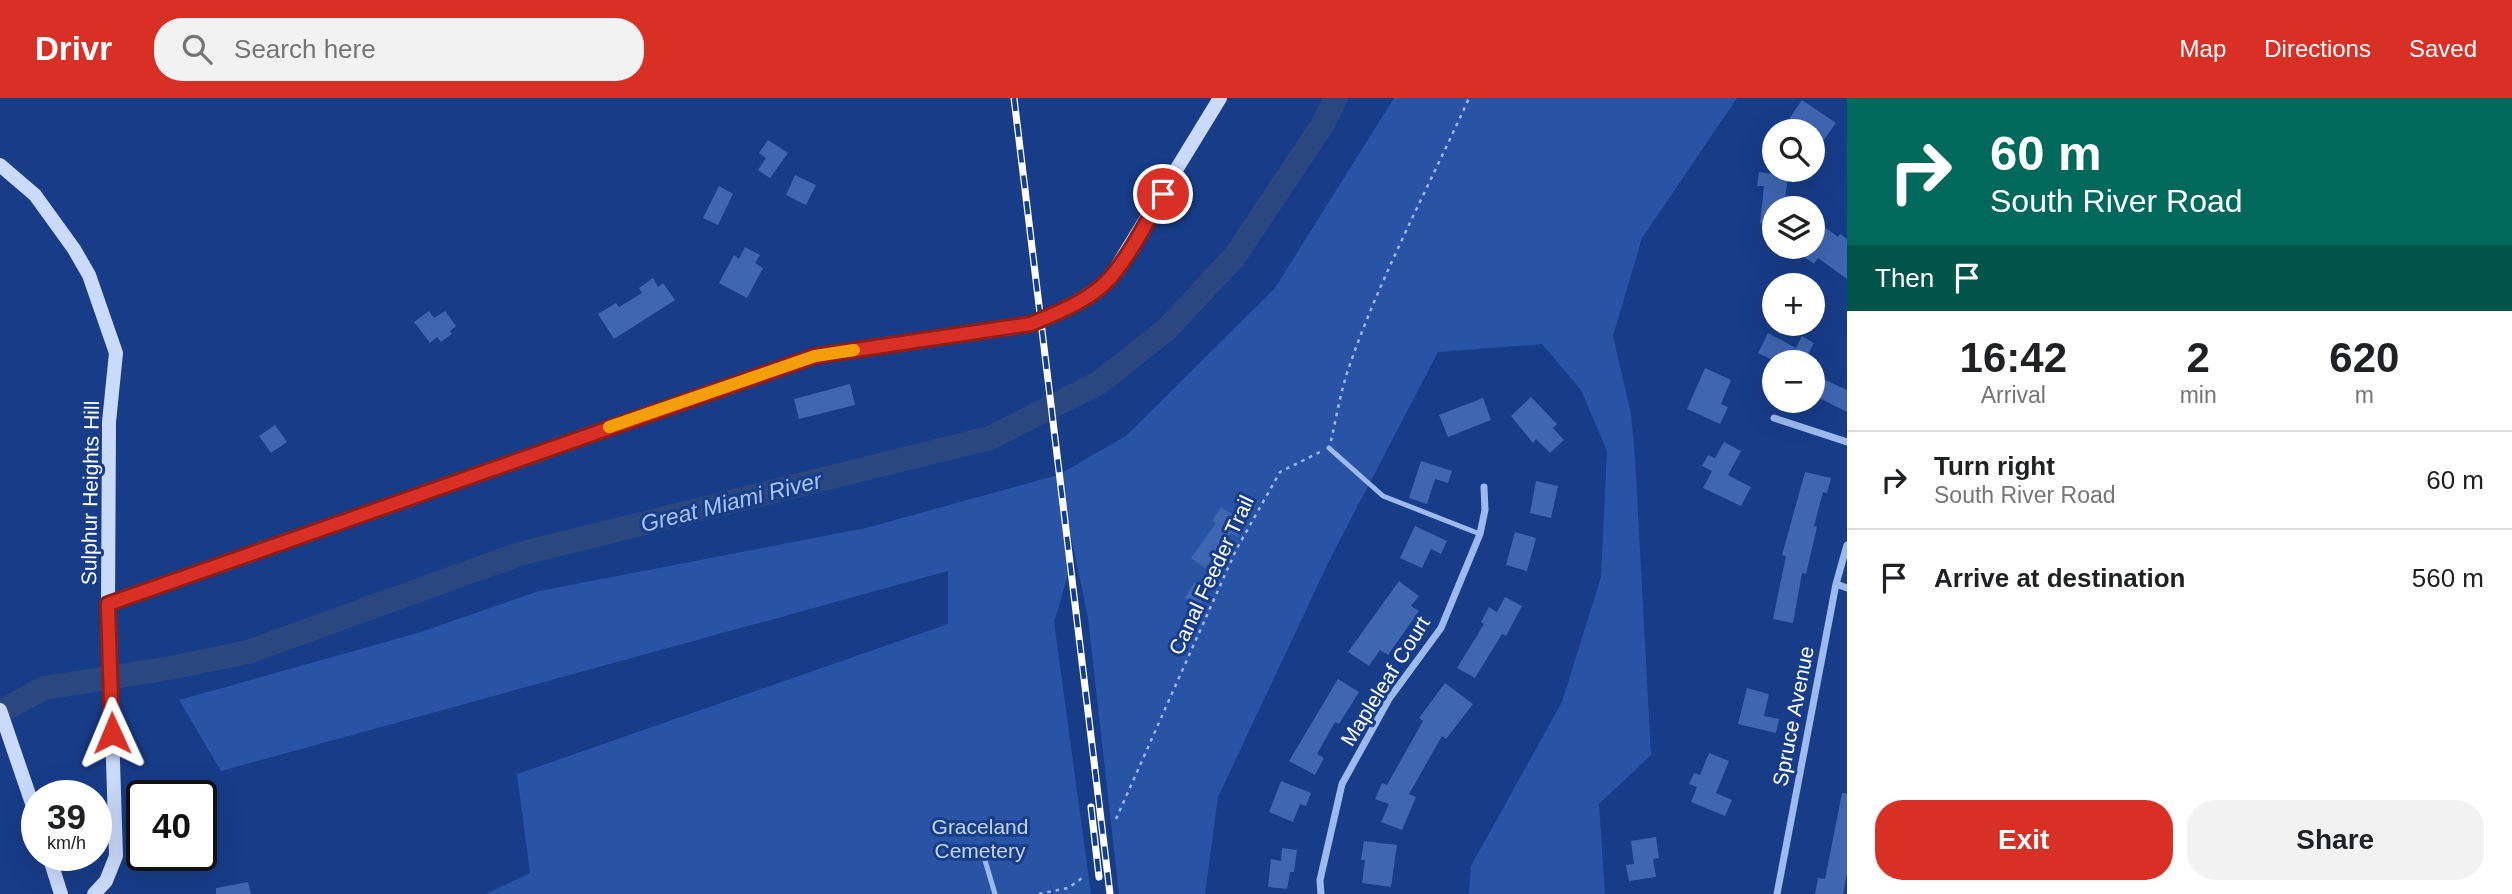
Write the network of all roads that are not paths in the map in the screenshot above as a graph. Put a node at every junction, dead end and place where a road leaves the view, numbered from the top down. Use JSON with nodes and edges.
{"nodes":[{"id":1,"x":1220,"y":98,"type":"edge"},
{"id":2,"x":0,"y":165,"type":"edge"},
{"id":3,"x":1774,"y":418,"type":"dead end"},
{"id":4,"x":1847,"y":442,"type":"edge"},
{"id":5,"x":1329,"y":447,"type":"road end"},
{"id":6,"x":1484,"y":487,"type":"dead end"},
{"id":7,"x":1480,"y":534,"type":"junction"},
{"id":8,"x":1847,"y":545,"type":"edge"},
{"id":9,"x":1836,"y":584,"type":"junction"},
{"id":10,"x":1847,"y":588,"type":"edge"},
{"id":11,"x":108,"y":604,"type":"junction"},
{"id":12,"x":0,"y":710,"type":"edge"},
{"id":13,"x":24,"y":780,"type":"edge"},
{"id":14,"x":984,"y":856,"type":"dead end"},
{"id":15,"x":54,"y":871,"type":"edge"},
{"id":16,"x":61,"y":894,"type":"edge"},
{"id":17,"x":94,"y":894,"type":"edge"},
{"id":18,"x":995,"y":894,"type":"edge"},
{"id":19,"x":1321,"y":894,"type":"edge"},
{"id":20,"x":1777,"y":894,"type":"edge"}],
"edges":[{"from":1,"to":11,"type":"street"},
{"from":2,"to":11,"type":"street","name":"Sulphur Heights Hill"},
{"from":3,"to":4,"type":"street"},
{"from":5,"to":7,"type":"lane"},
{"from":6,"to":7,"type":"street","name":"Mapleleaf Court"},
{"from":7,"to":19,"type":"street","name":"Mapleleaf Court"},
{"from":8,"to":9,"type":"street","name":"Spruce Avenue"},
{"from":9,"to":10,"type":"street"},
{"from":9,"to":20,"type":"street","name":"Spruce Avenue"},
{"from":11,"to":17,"type":"street","name":"Sulphur Heights Hill"},
{"from":12,"to":13,"type":"street"},
{"from":14,"to":18,"type":"lane"},
{"from":15,"to":16,"type":"street"}]}
